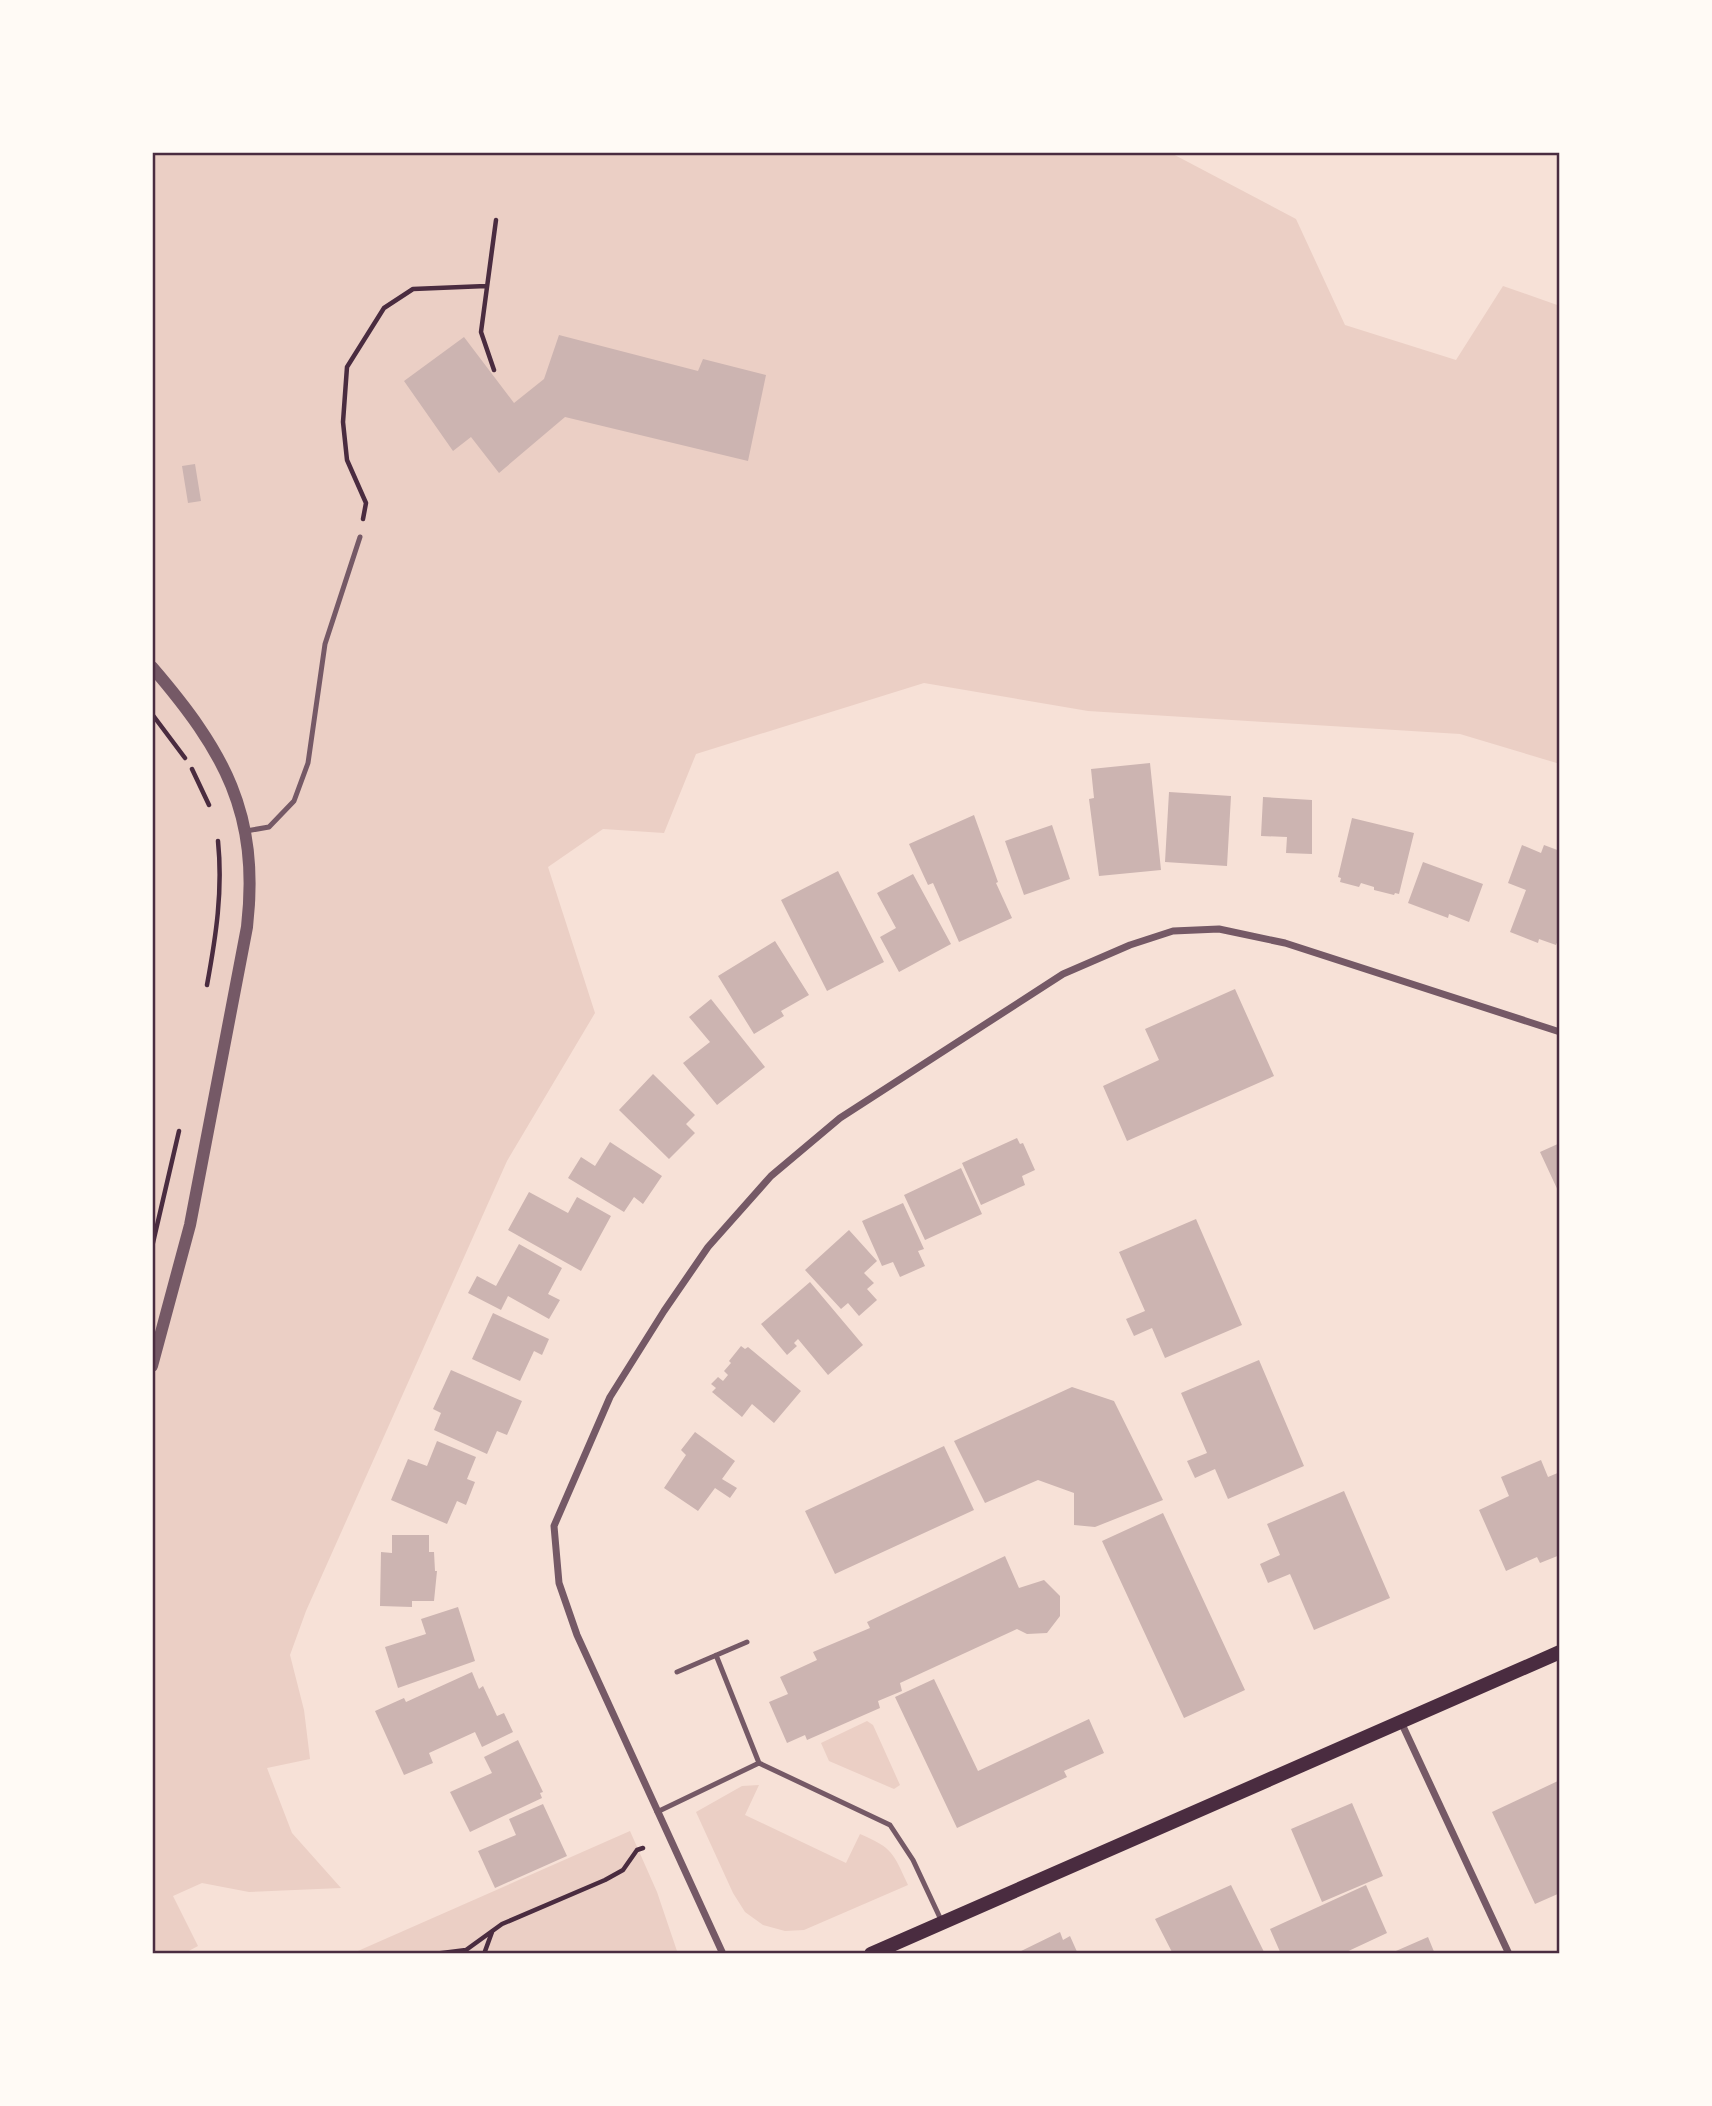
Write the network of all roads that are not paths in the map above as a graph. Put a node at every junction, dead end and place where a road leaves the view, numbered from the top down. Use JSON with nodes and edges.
{"nodes":[{"id":1,"x":360,"y":537,"type":"road end"},
{"id":2,"x":152,"y":667,"type":"edge"},
{"id":3,"x":246,"y":831,"type":"junction"},
{"id":4,"x":1560,"y":1032,"type":"edge"},
{"id":5,"x":152,"y":1366,"type":"edge"},
{"id":6,"x":747,"y":1642,"type":"dead end"},
{"id":7,"x":1560,"y":1652,"type":"edge"},
{"id":8,"x":716,"y":1655,"type":"junction"},
{"id":9,"x":677,"y":1672,"type":"dead end"},
{"id":10,"x":1401,"y":1722,"type":"junction"},
{"id":11,"x":759,"y":1763,"type":"junction"},
{"id":12,"x":657,"y":1812,"type":"junction"},
{"id":13,"x":942,"y":1923,"type":"junction"},
{"id":14,"x":723,"y":1954,"type":"edge"},
{"id":15,"x":871,"y":1954,"type":"edge"},
{"id":16,"x":1509,"y":1954,"type":"edge"}],
"edges":[{"from":1,"to":3,"type":"lane"},
{"from":2,"to":3,"type":"street"},
{"from":3,"to":5,"type":"street"},
{"from":4,"to":12,"type":"street"},
{"from":6,"to":8,"type":"lane"},
{"from":7,"to":10,"type":"main road"},
{"from":8,"to":9,"type":"lane"},
{"from":8,"to":11,"type":"lane"},
{"from":10,"to":13,"type":"main road"},
{"from":10,"to":16,"type":"street"},
{"from":11,"to":12,"type":"lane"},
{"from":11,"to":13,"type":"lane"},
{"from":12,"to":14,"type":"street"},
{"from":13,"to":15,"type":"main road"}]}
